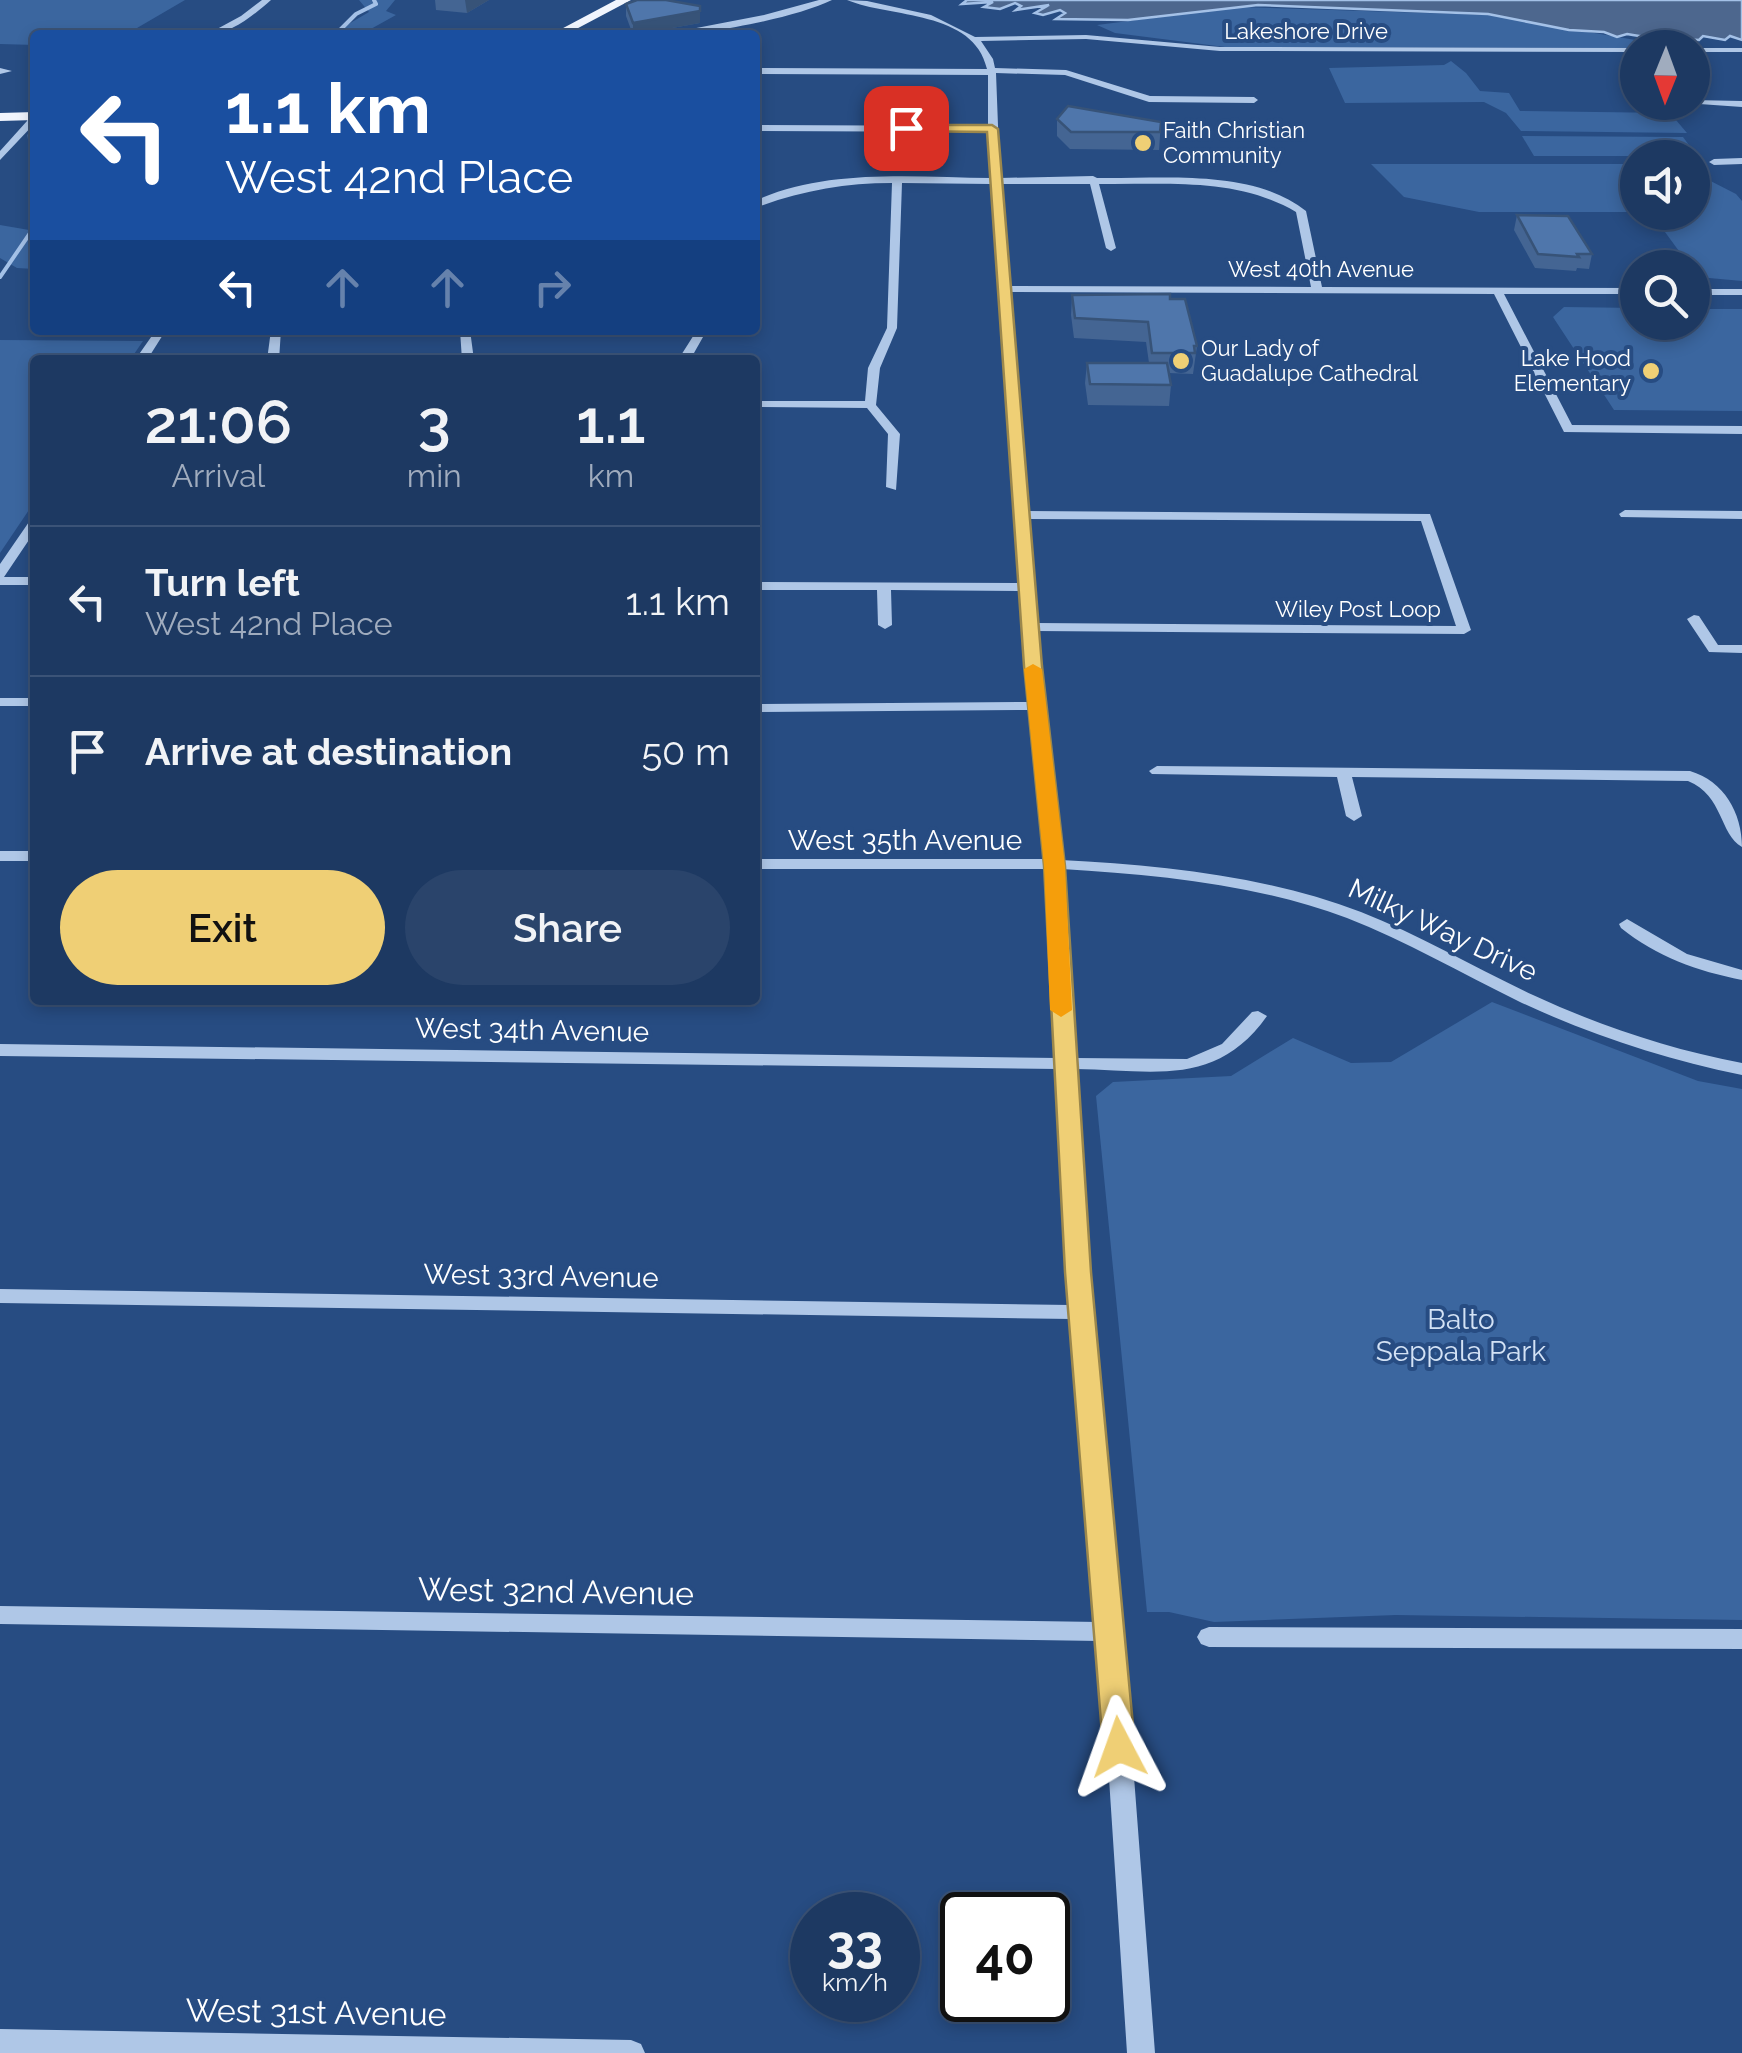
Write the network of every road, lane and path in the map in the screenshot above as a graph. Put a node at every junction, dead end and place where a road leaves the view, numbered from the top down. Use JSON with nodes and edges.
{"nodes":[{"id":1,"x":266,"y":0,"type":"edge"},
{"id":2,"x":625,"y":0,"type":"edge"},
{"id":3,"x":828,"y":0,"type":"edge"},
{"id":4,"x":851,"y":0,"type":"edge"},
{"id":5,"x":220,"y":30,"type":"edge"},
{"id":6,"x":566,"y":30,"type":"edge"},
{"id":7,"x":692,"y":30,"type":"edge"},
{"id":8,"x":975,"y":39,"type":"junction"},
{"id":9,"x":1710,"y":50,"type":"edge"},
{"id":10,"x":1742,"y":50,"type":"edge"},
{"id":11,"x":1620,"y":52,"type":"edge"},
{"id":12,"x":760,"y":71,"type":"edge"},
{"id":13,"x":992,"y":71,"type":"junction"},
{"id":14,"x":1254,"y":100,"type":"dead end"},
{"id":15,"x":1710,"y":104,"type":"edge"},
{"id":16,"x":1742,"y":104,"type":"edge"},
{"id":17,"x":30,"y":116,"type":"edge"},
{"id":18,"x":0,"y":117,"type":"edge"},
{"id":19,"x":30,"y":123,"type":"edge"},
{"id":20,"x":760,"y":128,"type":"edge"},
{"id":21,"x":992,"y":129,"type":"junction"},
{"id":22,"x":0,"y":158,"type":"edge"},
{"id":23,"x":1714,"y":162,"type":"dead end"},
{"id":24,"x":1742,"y":162,"type":"edge"},
{"id":25,"x":897,"y":178,"type":"junction"},
{"id":26,"x":996,"y":179,"type":"junction"},
{"id":27,"x":1093,"y":179,"type":"junction"},
{"id":28,"x":1288,"y":184,"type":"dead end"},
{"id":29,"x":760,"y":189,"type":"edge"},
{"id":30,"x":1264,"y":192,"type":"junction"},
{"id":31,"x":778,"y":194,"type":"junction"},
{"id":32,"x":760,"y":203,"type":"edge"},
{"id":33,"x":1111,"y":248,"type":"dead end"},
{"id":34,"x":1005,"y":289,"type":"junction"},
{"id":35,"x":1317,"y":289,"type":"junction"},
{"id":36,"x":1497,"y":290,"type":"junction"},
{"id":37,"x":1620,"y":291,"type":"edge"},
{"id":38,"x":1710,"y":292,"type":"edge"},
{"id":39,"x":1742,"y":292,"type":"edge"},
{"id":40,"x":760,"y":404,"type":"edge"},
{"id":41,"x":870,"y":405,"type":"junction"},
{"id":42,"x":1742,"y":430,"type":"edge"},
{"id":43,"x":892,"y":487,"type":"dead end"},
{"id":44,"x":1023,"y":514,"type":"junction"},
{"id":45,"x":1625,"y":514,"type":"dead end"},
{"id":46,"x":1742,"y":515,"type":"edge"},
{"id":47,"x":30,"y":530,"type":"edge"},
{"id":48,"x":0,"y":577,"type":"edge"},
{"id":49,"x":30,"y":580,"type":"edge"},
{"id":50,"x":760,"y":586,"type":"edge"},
{"id":51,"x":884,"y":588,"type":"junction"},
{"id":52,"x":1027,"y":588,"type":"junction"},
{"id":53,"x":1694,"y":619,"type":"dead end"},
{"id":54,"x":886,"y":625,"type":"dead end"},
{"id":55,"x":1030,"y":627,"type":"junction"},
{"id":56,"x":1742,"y":650,"type":"edge"},
{"id":57,"x":0,"y":702,"type":"edge"},
{"id":58,"x":30,"y":702,"type":"edge"},
{"id":59,"x":1036,"y":706,"type":"junction"},
{"id":60,"x":760,"y":708,"type":"edge"},
{"id":61,"x":1157,"y":771,"type":"dead end"},
{"id":62,"x":1343,"y":772,"type":"junction"},
{"id":63,"x":1354,"y":816,"type":"dead end"},
{"id":64,"x":1742,"y":842,"type":"edge"},
{"id":65,"x":0,"y":856,"type":"edge"},
{"id":66,"x":30,"y":856,"type":"edge"},
{"id":67,"x":760,"y":864,"type":"edge"},
{"id":68,"x":1054,"y":866,"type":"junction"},
{"id":69,"x":1627,"y":924,"type":"dead end"},
{"id":70,"x":1742,"y":974,"type":"edge"},
{"id":71,"x":1258,"y":1016,"type":"dead end"},
{"id":72,"x":0,"y":1050,"type":"edge"},
{"id":73,"x":1064,"y":1064,"type":"junction"},
{"id":74,"x":1742,"y":1069,"type":"edge"},
{"id":75,"x":0,"y":1296,"type":"edge"},
{"id":76,"x":1081,"y":1312,"type":"junction"},
{"id":77,"x":0,"y":1615,"type":"edge"},
{"id":78,"x":1110,"y":1632,"type":"junction"},
{"id":79,"x":1209,"y":1638,"type":"dead end"},
{"id":80,"x":1742,"y":1639,"type":"edge"},
{"id":81,"x":0,"y":2042,"type":"edge"},
{"id":82,"x":632,"y":2053,"type":"edge"},
{"id":83,"x":1141,"y":2053,"type":"edge"}],
"edges":[{"from":1,"to":5,"type":"street"},
{"from":2,"to":6,"type":"main road"},
{"from":3,"to":7,"type":"street"},
{"from":4,"to":8,"type":"street"},
{"from":8,"to":11,"type":"street","name":"Lakeshore Drive"},
{"from":8,"to":13,"type":"street"},
{"from":9,"to":10,"type":"street"},
{"from":12,"to":13,"type":"street"},
{"from":13,"to":14,"type":"street"},
{"from":13,"to":21,"type":"street"},
{"from":15,"to":16,"type":"street"},
{"from":17,"to":18,"type":"main road"},
{"from":19,"to":22,"type":"street"},
{"from":20,"to":21,"type":"street"},
{"from":21,"to":26,"type":"street"},
{"from":23,"to":24,"type":"street"},
{"from":25,"to":26,"type":"street"},
{"from":25,"to":31,"type":"street"},
{"from":25,"to":41,"type":"street"},
{"from":26,"to":27,"type":"street"},
{"from":26,"to":34,"type":"street"},
{"from":27,"to":30,"type":"street"},
{"from":27,"to":33,"type":"street"},
{"from":28,"to":30,"type":"street"},
{"from":29,"to":31,"type":"street"},
{"from":30,"to":35,"type":"street"},
{"from":31,"to":32,"type":"street"},
{"from":34,"to":35,"type":"street","name":"West 40th Avenue"},
{"from":34,"to":44,"type":"street"},
{"from":35,"to":36,"type":"street","name":"West 40th Avenue"},
{"from":36,"to":37,"type":"street","name":"West 40th Avenue"},
{"from":36,"to":42,"type":"street"},
{"from":38,"to":39,"type":"street"},
{"from":40,"to":41,"type":"street"},
{"from":41,"to":43,"type":"street"},
{"from":44,"to":52,"type":"street"},
{"from":44,"to":55,"type":"street","name":"Wiley Post Loop"},
{"from":45,"to":46,"type":"street"},
{"from":47,"to":48,"type":"street"},
{"from":48,"to":49,"type":"street"},
{"from":50,"to":51,"type":"street"},
{"from":51,"to":52,"type":"street"},
{"from":51,"to":54,"type":"street"},
{"from":52,"to":55,"type":"street"},
{"from":53,"to":56,"type":"street"},
{"from":55,"to":59,"type":"street"},
{"from":57,"to":58,"type":"street"},
{"from":59,"to":60,"type":"street"},
{"from":59,"to":68,"type":"street"},
{"from":61,"to":62,"type":"street"},
{"from":62,"to":63,"type":"street"},
{"from":62,"to":64,"type":"street"},
{"from":65,"to":66,"type":"street"},
{"from":67,"to":68,"type":"street","name":"West 35th Avenue"},
{"from":68,"to":73,"type":"street"},
{"from":68,"to":74,"type":"street","name":"Milky Way Drive"},
{"from":69,"to":70,"type":"street"},
{"from":71,"to":73,"type":"street","name":"West 34th Avenue"},
{"from":72,"to":73,"type":"street","name":"West 34th Avenue"},
{"from":73,"to":76,"type":"street"},
{"from":75,"to":76,"type":"street","name":"West 33rd Avenue"},
{"from":76,"to":78,"type":"street"},
{"from":77,"to":78,"type":"street","name":"West 32nd Avenue"},
{"from":78,"to":83,"type":"street"},
{"from":79,"to":80,"type":"street"},
{"from":81,"to":82,"type":"street","name":"West 31st Avenue"}]}
